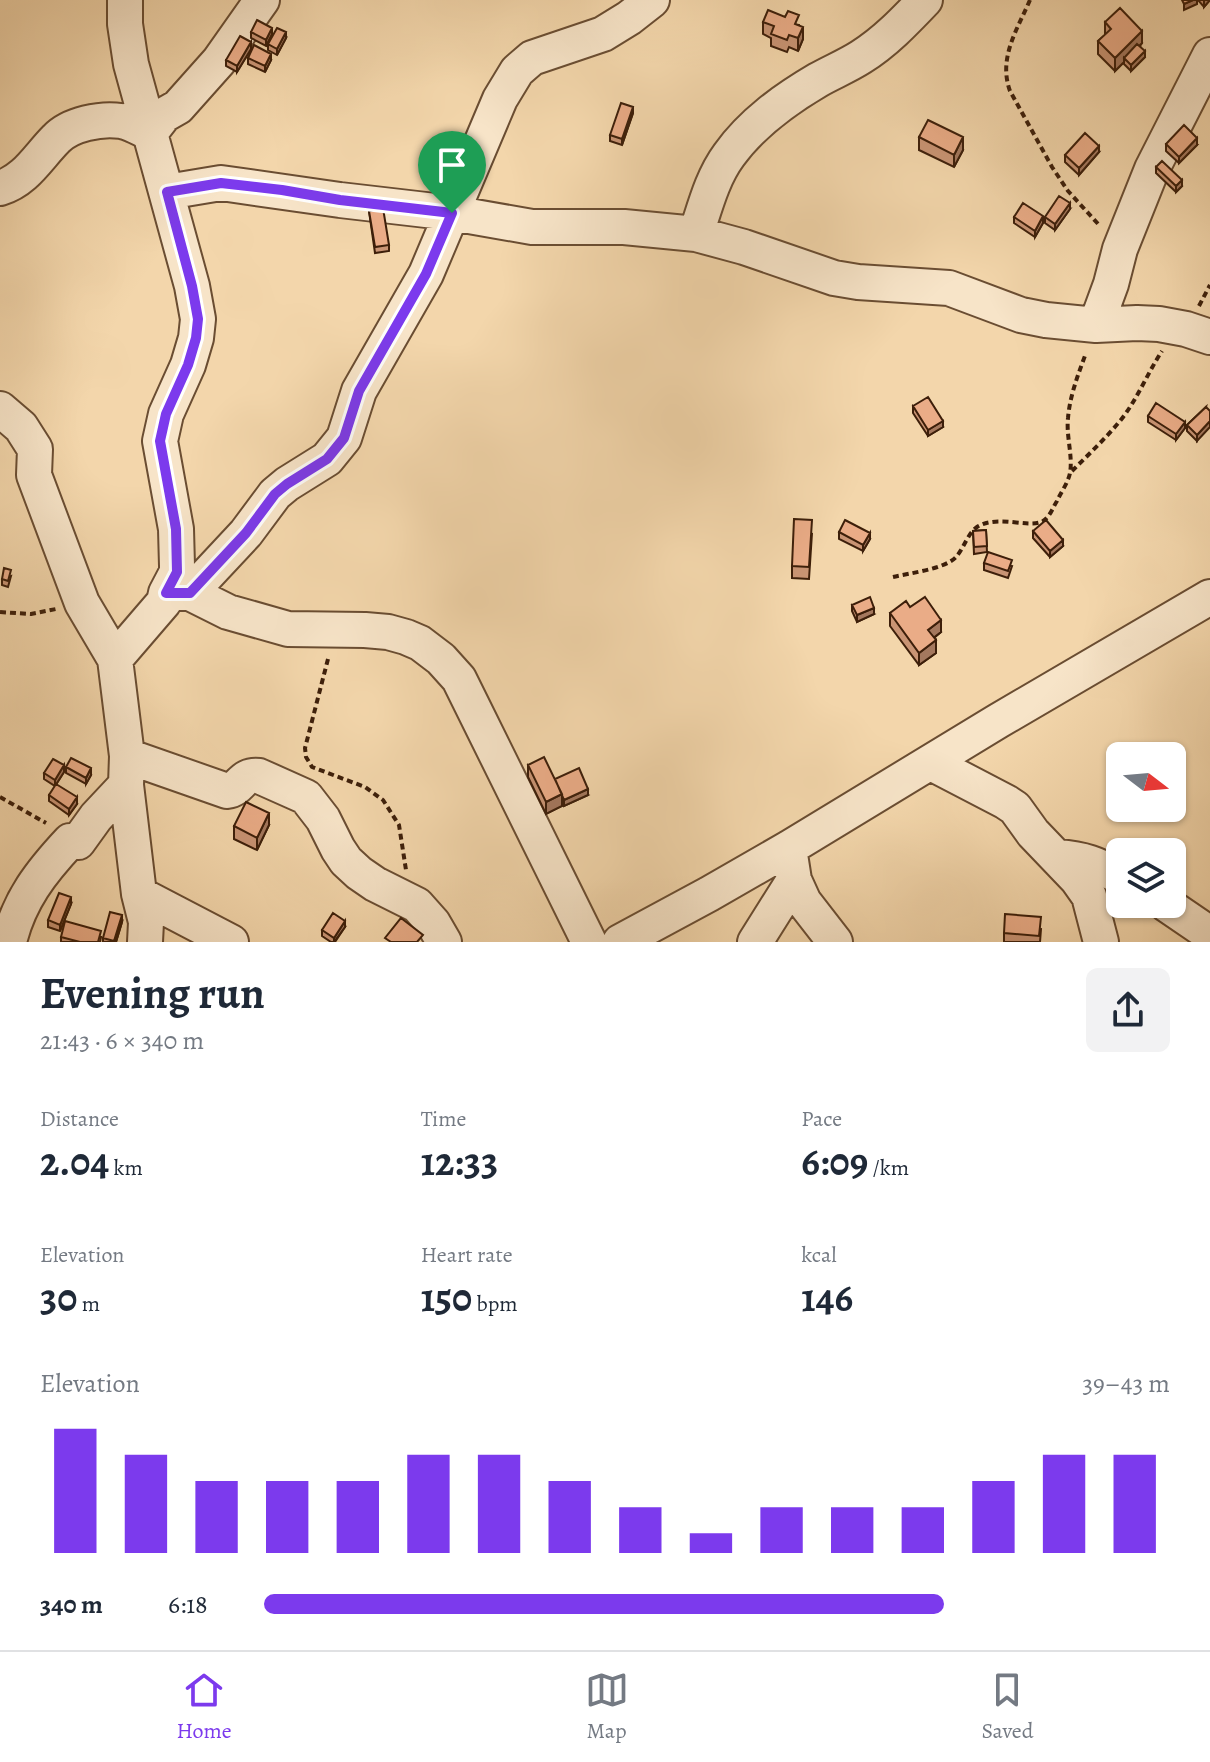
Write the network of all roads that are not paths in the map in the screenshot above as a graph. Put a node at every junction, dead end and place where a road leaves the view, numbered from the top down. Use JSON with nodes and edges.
{"nodes":[{"id":1,"x":125,"y":0,"type":"edge"},
{"id":2,"x":262,"y":0,"type":"edge"},
{"id":3,"x":652,"y":0,"type":"edge"},
{"id":4,"x":920,"y":1,"type":"edge"},
{"id":5,"x":1210,"y":55,"type":"edge"},
{"id":6,"x":150,"y":133,"type":"junction"},
{"id":7,"x":0,"y":188,"type":"edge"},
{"id":8,"x":167,"y":192,"type":"junction"},
{"id":9,"x":452,"y":213,"type":"junction"},
{"id":10,"x":696,"y":234,"type":"junction"},
{"id":11,"x":1096,"y":325,"type":"junction"},
{"id":12,"x":1210,"y":337,"type":"edge"},
{"id":13,"x":0,"y":409,"type":"edge"},
{"id":14,"x":178,"y":593,"type":"junction"},
{"id":15,"x":1210,"y":597,"type":"edge"},
{"id":16,"x":115,"y":659,"type":"junction"},
{"id":17,"x":931,"y":763,"type":"junction"},
{"id":18,"x":127,"y":770,"type":"junction"},
{"id":19,"x":1057,"y":857,"type":"junction"},
{"id":20,"x":791,"y":864,"type":"junction"},
{"id":21,"x":1106,"y":869,"type":"edge"},
{"id":22,"x":139,"y":894,"type":"junction"},
{"id":23,"x":1186,"y":918,"type":"edge"},
{"id":24,"x":1210,"y":934,"type":"edge"},
{"id":25,"x":9,"y":942,"type":"edge"},
{"id":26,"x":145,"y":942,"type":"edge"},
{"id":27,"x":231,"y":942,"type":"edge"},
{"id":28,"x":444,"y":942,"type":"edge"},
{"id":29,"x":589,"y":942,"type":"edge"},
{"id":30,"x":620,"y":942,"type":"edge"},
{"id":31,"x":755,"y":942,"type":"edge"},
{"id":32,"x":835,"y":942,"type":"edge"},
{"id":33,"x":1101,"y":942,"type":"edge"}],
"edges":[{"from":1,"to":6,"type":"street"},
{"from":2,"to":6,"type":"street"},
{"from":3,"to":9,"type":"street"},
{"from":4,"to":10,"type":"street"},
{"from":5,"to":11,"type":"street"},
{"from":6,"to":7,"type":"street"},
{"from":6,"to":8,"type":"street"},
{"from":8,"to":9,"type":"street"},
{"from":8,"to":14,"type":"street"},
{"from":9,"to":10,"type":"street"},
{"from":9,"to":14,"type":"street"},
{"from":10,"to":11,"type":"street"},
{"from":11,"to":12,"type":"street"},
{"from":13,"to":16,"type":"street"},
{"from":14,"to":16,"type":"street"},
{"from":14,"to":29,"type":"street"},
{"from":15,"to":17,"type":"street"},
{"from":16,"to":18,"type":"street"},
{"from":17,"to":19,"type":"street"},
{"from":17,"to":20,"type":"street"},
{"from":18,"to":22,"type":"street"},
{"from":18,"to":25,"type":"street"},
{"from":18,"to":28,"type":"street"},
{"from":19,"to":21,"type":"street"},
{"from":19,"to":33,"type":"street"},
{"from":20,"to":30,"type":"street"},
{"from":20,"to":31,"type":"street"},
{"from":20,"to":32,"type":"street"},
{"from":22,"to":26,"type":"street"},
{"from":22,"to":27,"type":"street"},
{"from":23,"to":24,"type":"street"}]}
